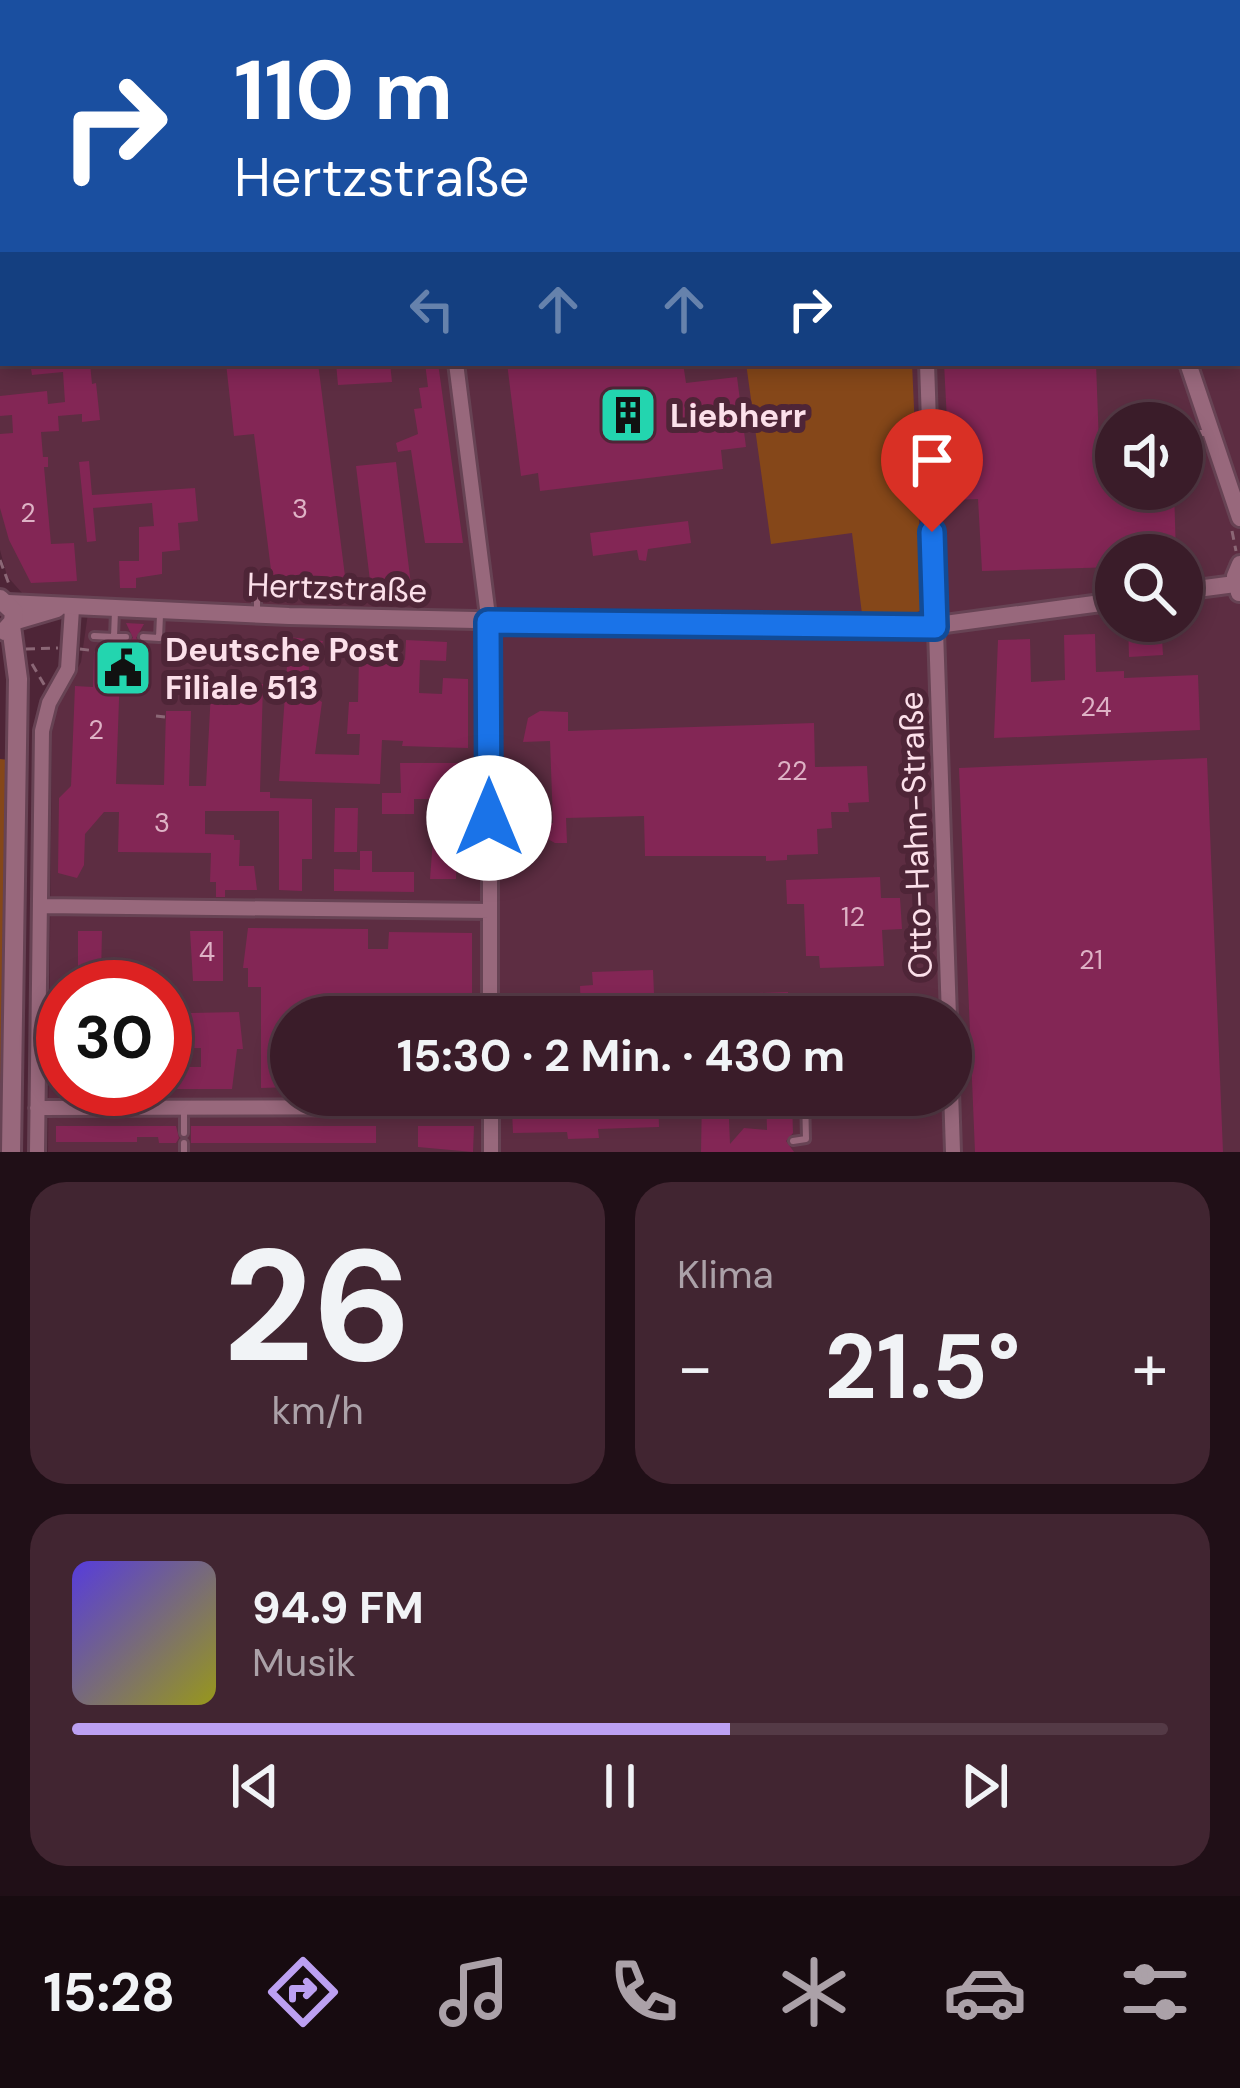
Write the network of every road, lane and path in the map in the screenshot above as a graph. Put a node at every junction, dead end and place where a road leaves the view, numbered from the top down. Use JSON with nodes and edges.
{"nodes":[{"id":1,"x":456,"y":366,"type":"edge"},
{"id":2,"x":927,"y":366,"type":"edge"},
{"id":3,"x":1189,"y":366,"type":"edge"},
{"id":4,"x":1203,"y":433,"type":"edge"},
{"id":5,"x":1211,"y":433,"type":"junction"},
{"id":6,"x":1240,"y":518,"type":"edge"},
{"id":7,"x":1240,"y":564,"type":"edge"},
{"id":8,"x":2,"y":578,"type":"edge"},
{"id":9,"x":257,"y":581,"type":"dead end"},
{"id":10,"x":1238,"y":589,"type":"edge"},
{"id":11,"x":1203,"y":591,"type":"edge"},
{"id":12,"x":1095,"y":604,"type":"edge"},
{"id":13,"x":65,"y":609,"type":"junction"},
{"id":14,"x":115,"y":610,"type":"junction"},
{"id":15,"x":160,"y":612,"type":"junction"},
{"id":16,"x":257,"y":615,"type":"junction"},
{"id":17,"x":5,"y":618,"type":"edge"},
{"id":18,"x":488,"y":622,"type":"junction"},
{"id":19,"x":935,"y":627,"type":"junction"},
{"id":20,"x":94,"y":636,"type":"dead end"},
{"id":21,"x":114,"y":637,"type":"junction"},
{"id":22,"x":125,"y":637,"type":"dead end"},
{"id":23,"x":143,"y":637,"type":"dead end"},
{"id":24,"x":72,"y":649,"type":"junction"},
{"id":25,"x":112,"y":653,"type":"dead end"},
{"id":26,"x":49,"y":703,"type":"junction"},
{"id":27,"x":156,"y":716,"type":"dead end"},
{"id":28,"x":166,"y":716,"type":"dead end"},
{"id":29,"x":42,"y":906,"type":"junction"},
{"id":30,"x":490,"y":911,"type":"junction"},
{"id":31,"x":41,"y":960,"type":"edge"},
{"id":32,"x":490,"y":996,"type":"edge"},
{"id":33,"x":948,"y":996,"type":"edge"},
{"id":34,"x":270,"y":1105,"type":"edge"},
{"id":35,"x":192,"y":1107,"type":"edge"},
{"id":36,"x":37,"y":1116,"type":"edge"},
{"id":37,"x":184,"y":1116,"type":"edge"},
{"id":38,"x":491,"y":1116,"type":"edge"},
{"id":39,"x":805,"y":1116,"type":"edge"},
{"id":40,"x":952,"y":1116,"type":"edge"},
{"id":41,"x":184,"y":1133,"type":"dead end"},
{"id":42,"x":794,"y":1141,"type":"dead end"},
{"id":43,"x":10,"y":1152,"type":"edge"},
{"id":44,"x":37,"y":1152,"type":"edge"},
{"id":45,"x":491,"y":1152,"type":"edge"},
{"id":46,"x":953,"y":1152,"type":"edge"}],
"edges":[{"from":1,"to":18,"type":"street"},
{"from":2,"to":19,"type":"street","name":"Otto-Hahn-Straße"},
{"from":3,"to":5,"type":"street"},
{"from":4,"to":5,"type":"lane"},
{"from":5,"to":6,"type":"street"},
{"from":7,"to":10,"type":"street"},
{"from":8,"to":17,"type":"main road"},
{"from":9,"to":16,"type":"lane"},
{"from":10,"to":11,"type":"street"},
{"from":12,"to":19,"type":"street","name":"Hertzstraße"},
{"from":13,"to":14,"type":"street","name":"Hertzstraße"},
{"from":13,"to":17,"type":"street","name":"Hertzstraße"},
{"from":13,"to":24,"type":"street"},
{"from":14,"to":15,"type":"street","name":"Hertzstraße"},
{"from":14,"to":21,"type":"lane"},
{"from":15,"to":16,"type":"street","name":"Hertzstraße"},
{"from":15,"to":23,"type":"lane"},
{"from":16,"to":18,"type":"street","name":"Hertzstraße"},
{"from":17,"to":43,"type":"main road"},
{"from":18,"to":19,"type":"street","name":"Hertzstraße"},
{"from":18,"to":30,"type":"street"},
{"from":19,"to":33,"type":"street","name":"Otto-Hahn-Straße"},
{"from":20,"to":21,"type":"lane"},
{"from":21,"to":22,"type":"lane"},
{"from":24,"to":25,"type":"path"},
{"from":24,"to":26,"type":"street"},
{"from":24,"to":26,"type":"path"},
{"from":26,"to":29,"type":"street"},
{"from":27,"to":28,"type":"path"},
{"from":29,"to":30,"type":"street"},
{"from":29,"to":31,"type":"street"},
{"from":30,"to":32,"type":"street"},
{"from":34,"to":35,"type":"street"},
{"from":36,"to":44,"type":"street"},
{"from":37,"to":41,"type":"lane"},
{"from":38,"to":45,"type":"street"},
{"from":39,"to":42,"type":"lane"},
{"from":40,"to":46,"type":"street"}]}
